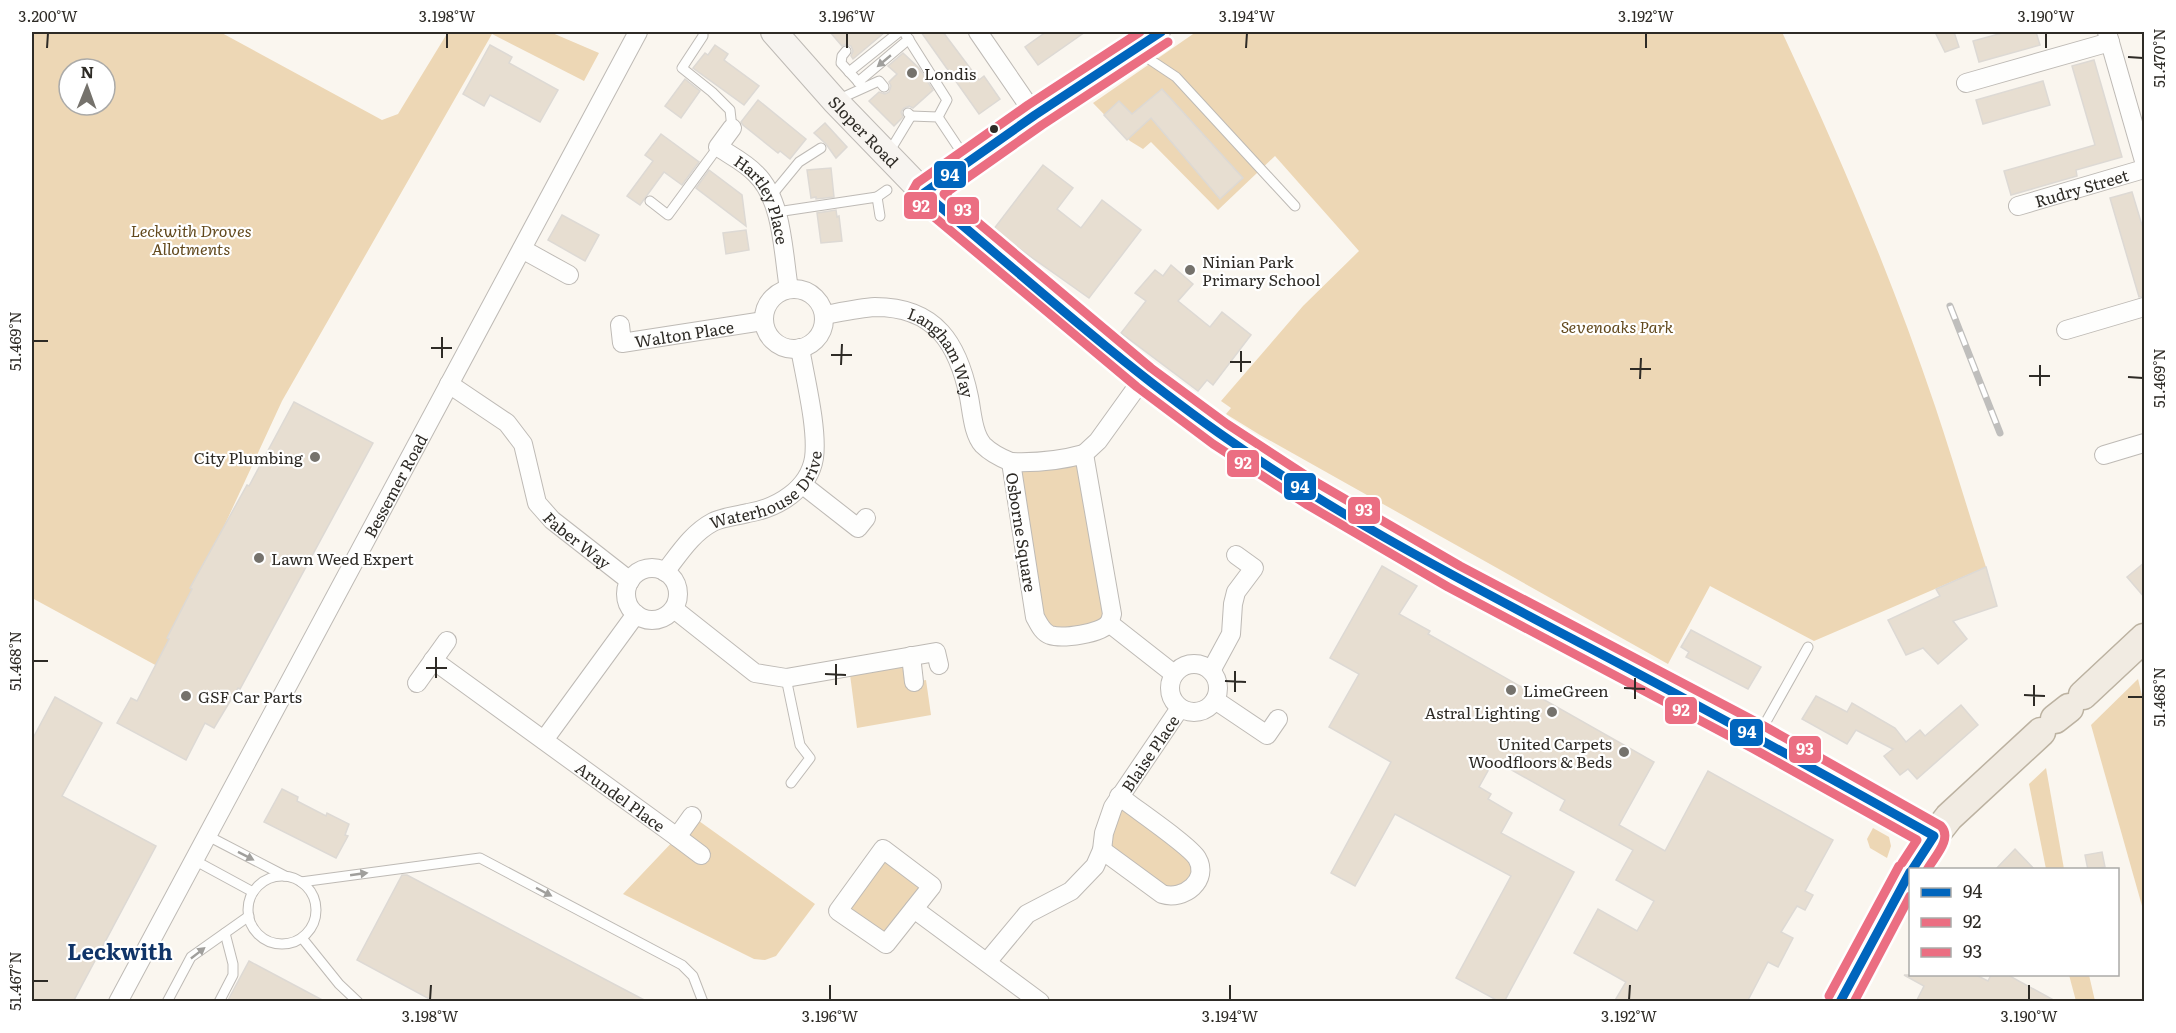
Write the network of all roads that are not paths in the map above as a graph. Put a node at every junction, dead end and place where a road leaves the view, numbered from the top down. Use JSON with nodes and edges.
{"nodes":[{"id":1,"x":638,"y":32,"type":"edge"},
{"id":2,"x":703,"y":32,"type":"edge"},
{"id":3,"x":774,"y":32,"type":"edge"},
{"id":4,"x":899,"y":32,"type":"edge"},
{"id":5,"x":978,"y":32,"type":"edge"},
{"id":6,"x":1161,"y":32,"type":"edge"},
{"id":7,"x":907,"y":35,"type":"edge"},
{"id":8,"x":2108,"y":37,"type":"edge"},
{"id":9,"x":1134,"y":49,"type":"junction"},
{"id":10,"x":846,"y":51,"type":"dead end"},
{"id":11,"x":849,"y":72,"type":"junction"},
{"id":12,"x":1966,"y":83,"type":"dead end"},
{"id":13,"x":861,"y":85,"type":"junction"},
{"id":14,"x":884,"y":87,"type":"dead end"},
{"id":15,"x":835,"y":101,"type":"junction"},
{"id":16,"x":1035,"y":115,"type":"junction"},
{"id":17,"x":938,"y":117,"type":"junction"},
{"id":18,"x":732,"y":128,"type":"joint"},
{"id":19,"x":718,"y":147,"type":"junction"},
{"id":20,"x":821,"y":147,"type":"dead end"},
{"id":21,"x":888,"y":156,"type":"junction"},
{"id":22,"x":2145,"y":161,"type":"edge"},
{"id":23,"x":968,"y":162,"type":"junction"},
{"id":24,"x":2145,"y":169,"type":"edge"},
{"id":25,"x":887,"y":190,"type":"dead end"},
{"id":26,"x":924,"y":193,"type":"junction"},
{"id":27,"x":877,"y":197,"type":"junction"},
{"id":28,"x":650,"y":201,"type":"dead end"},
{"id":29,"x":774,"y":204,"type":"junction"},
{"id":30,"x":1295,"y":206,"type":"dead end"},
{"id":31,"x":2018,"y":206,"type":"dead end"},
{"id":32,"x":880,"y":216,"type":"dead end"},
{"id":33,"x":522,"y":249,"type":"junction"},
{"id":34,"x":569,"y":275,"type":"dead end"},
{"id":35,"x":789,"y":289,"type":"junction"},
{"id":36,"x":2145,"y":306,"type":"edge"},
{"id":37,"x":825,"y":315,"type":"junction"},
{"id":38,"x":764,"y":321,"type":"junction"},
{"id":39,"x":620,"y":325,"type":"dead end"},
{"id":40,"x":2066,"y":330,"type":"dead end"},
{"id":41,"x":800,"y":348,"type":"junction"},
{"id":42,"x":1144,"y":377,"type":"junction"},
{"id":43,"x":449,"y":384,"type":"junction"},
{"id":44,"x":2145,"y":443,"type":"edge"},
{"id":45,"x":1084,"y":454,"type":"junction"},
{"id":46,"x":2104,"y":455,"type":"dead end"},
{"id":47,"x":1011,"y":462,"type":"junction"},
{"id":48,"x":803,"y":485,"type":"junction"},
{"id":49,"x":866,"y":518,"type":"dead end"},
{"id":50,"x":1236,"y":555,"type":"dead end"},
{"id":51,"x":665,"y":572,"type":"junction"},
{"id":52,"x":630,"y":581,"type":"junction"},
{"id":53,"x":674,"y":609,"type":"junction"},
{"id":54,"x":636,"y":614,"type":"junction"},
{"id":55,"x":1109,"y":623,"type":"junction"},
{"id":56,"x":2145,"y":638,"type":"edge"},
{"id":57,"x":447,"y":641,"type":"dead end"},
{"id":58,"x":1808,"y":646,"type":"dead end"},
{"id":59,"x":911,"y":657,"type":"junction"},
{"id":60,"x":434,"y":660,"type":"junction"},
{"id":61,"x":939,"y":665,"type":"dead end"},
{"id":62,"x":1211,"y":671,"type":"junction"},
{"id":63,"x":1174,"y":674,"type":"junction"},
{"id":64,"x":786,"y":678,"type":"junction"},
{"id":65,"x":914,"y":682,"type":"dead end"},
{"id":66,"x":417,"y":683,"type":"dead end"},
{"id":67,"x":1215,"y":700,"type":"junction"},
{"id":68,"x":1180,"y":708,"type":"junction"},
{"id":69,"x":1278,"y":718,"type":"dead end"},
{"id":70,"x":1758,"y":737,"type":"junction"},
{"id":71,"x":544,"y":740,"type":"junction"},
{"id":72,"x":791,"y":783,"type":"dead end"},
{"id":73,"x":1119,"y":796,"type":"junction"},
{"id":74,"x":692,"y":816,"type":"dead end"},
{"id":75,"x":208,"y":836,"type":"junction"},
{"id":76,"x":1934,"y":836,"type":"junction"},
{"id":77,"x":677,"y":837,"type":"junction"},
{"id":78,"x":1102,"y":850,"type":"junction"},
{"id":79,"x":701,"y":855,"type":"dead end"},
{"id":80,"x":194,"y":860,"type":"junction"},
{"id":81,"x":1913,"y":868,"type":"edge"},
{"id":82,"x":1909,"y":875,"type":"edge"},
{"id":83,"x":285,"y":876,"type":"junction"},
{"id":84,"x":301,"y":882,"type":"junction"},
{"id":85,"x":253,"y":892,"type":"junction"},
{"id":86,"x":914,"y":909,"type":"junction"},
{"id":87,"x":249,"y":916,"type":"junction"},
{"id":88,"x":225,"y":933,"type":"junction"},
{"id":89,"x":302,"y":938,"type":"junction"},
{"id":90,"x":987,"y":962,"type":"junction"},
{"id":91,"x":118,"y":1002,"type":"edge"},
{"id":92,"x":167,"y":1002,"type":"edge"},
{"id":93,"x":219,"y":1002,"type":"edge"},
{"id":94,"x":358,"y":1002,"type":"edge"},
{"id":95,"x":703,"y":1002,"type":"edge"},
{"id":96,"x":1040,"y":1002,"type":"edge"},
{"id":97,"x":1840,"y":1002,"type":"edge"}],
"edges":[{"from":1,"to":33,"type":"street","name":"Bessemer Road"},
{"from":2,"to":18,"type":"lane"},
{"from":3,"to":15,"type":"street","name":"Sloper Road"},
{"from":4,"to":11,"type":"lane"},
{"from":5,"to":16,"type":"street"},
{"from":6,"to":9,"type":"street"},
{"from":7,"to":13,"type":"lane","one_way":true},
{"from":7,"to":17,"type":"lane"},
{"from":8,"to":12,"type":"street"},
{"from":8,"to":22,"type":"street"},
{"from":9,"to":16,"type":"street"},
{"from":9,"to":30,"type":"lane"},
{"from":10,"to":11,"type":"lane"},
{"from":11,"to":13,"type":"lane"},
{"from":13,"to":14,"type":"lane"},
{"from":13,"to":15,"type":"lane"},
{"from":15,"to":21,"type":"street","name":"Sloper Road"},
{"from":16,"to":23,"type":"street"},
{"from":17,"to":21,"type":"lane"},
{"from":17,"to":23,"type":"lane"},
{"from":18,"to":19,"type":"street","name":"Hartley Place"},
{"from":19,"to":28,"type":"lane"},
{"from":19,"to":29,"type":"street","name":"Hartley Place"},
{"from":20,"to":29,"type":"lane"},
{"from":21,"to":26,"type":"street","name":"Sloper Road"},
{"from":23,"to":26,"type":"street"},
{"from":24,"to":31,"type":"street","name":"Rudry Street"},
{"from":25,"to":27,"type":"lane"},
{"from":26,"to":42,"type":"street","name":"Sloper Road"},
{"from":27,"to":29,"type":"lane"},
{"from":27,"to":32,"type":"lane"},
{"from":29,"to":35,"type":"street","name":"Hartley Place"},
{"from":33,"to":34,"type":"street"},
{"from":33,"to":43,"type":"street","name":"Bessemer Road"},
{"from":35,"to":37,"type":"street"},
{"from":35,"to":38,"type":"street"},
{"from":36,"to":40,"type":"street"},
{"from":37,"to":41,"type":"street"},
{"from":37,"to":47,"type":"street","name":"Langham Way"},
{"from":38,"to":39,"type":"street","name":"Walton Place"},
{"from":38,"to":41,"type":"street"},
{"from":41,"to":48,"type":"street","name":"Waterhouse Drive"},
{"from":42,"to":45,"type":"street"},
{"from":42,"to":70,"type":"street","name":"Sloper Road"},
{"from":43,"to":52,"type":"street","name":"Faber Way"},
{"from":43,"to":75,"type":"street","name":"Bessemer Road"},
{"from":44,"to":46,"type":"street"},
{"from":45,"to":47,"type":"street","name":"Osborne Square"},
{"from":45,"to":55,"type":"street"},
{"from":47,"to":55,"type":"street","name":"Osborne Square"},
{"from":48,"to":49,"type":"street"},
{"from":48,"to":51,"type":"street","name":"Waterhouse Drive"},
{"from":50,"to":62,"type":"street"},
{"from":51,"to":52,"type":"street"},
{"from":51,"to":53,"type":"street"},
{"from":52,"to":54,"type":"street"},
{"from":53,"to":54,"type":"street"},
{"from":53,"to":64,"type":"street"},
{"from":54,"to":71,"type":"street"},
{"from":55,"to":63,"type":"street"},
{"from":56,"to":76,"type":"main road"},
{"from":57,"to":60,"type":"street"},
{"from":58,"to":70,"type":"lane"},
{"from":59,"to":61,"type":"street"},
{"from":59,"to":64,"type":"street"},
{"from":59,"to":65,"type":"street"},
{"from":60,"to":66,"type":"street"},
{"from":60,"to":71,"type":"street","name":"Arundel Place"},
{"from":62,"to":63,"type":"street"},
{"from":62,"to":67,"type":"street"},
{"from":63,"to":68,"type":"street"},
{"from":64,"to":72,"type":"lane"},
{"from":67,"to":68,"type":"street"},
{"from":67,"to":69,"type":"street"},
{"from":68,"to":73,"type":"street","name":"Blaise Place"},
{"from":70,"to":76,"type":"street","name":"Sloper Road"},
{"from":71,"to":77,"type":"street","name":"Arundel Place"},
{"from":73,"to":78,"type":"street","name":"Blaise Place"},
{"from":73,"to":78,"type":"street","name":"Blaise Place"},
{"from":74,"to":77,"type":"street","name":"Arundel Place"},
{"from":75,"to":80,"type":"street","name":"Bessemer Road"},
{"from":75,"to":83,"type":"lane","one_way":true},
{"from":76,"to":81,"type":"main road"},
{"from":77,"to":79,"type":"street"},
{"from":78,"to":90,"type":"street","name":"Blaise Place"},
{"from":80,"to":85,"type":"lane"},
{"from":80,"to":91,"type":"street","name":"Bessemer Road"},
{"from":82,"to":97,"type":"main road"},
{"from":83,"to":84,"type":"lane"},
{"from":83,"to":85,"type":"lane"},
{"from":84,"to":89,"type":"lane"},
{"from":84,"to":95,"type":"lane","one_way":true},
{"from":85,"to":87,"type":"lane"},
{"from":86,"to":86,"type":"street"},
{"from":86,"to":90,"type":"street"},
{"from":87,"to":88,"type":"lane"},
{"from":87,"to":89,"type":"lane"},
{"from":92,"to":88,"type":"lane","one_way":true},
{"from":88,"to":93,"type":"lane"},
{"from":89,"to":94,"type":"lane"},
{"from":90,"to":96,"type":"street"}]}
